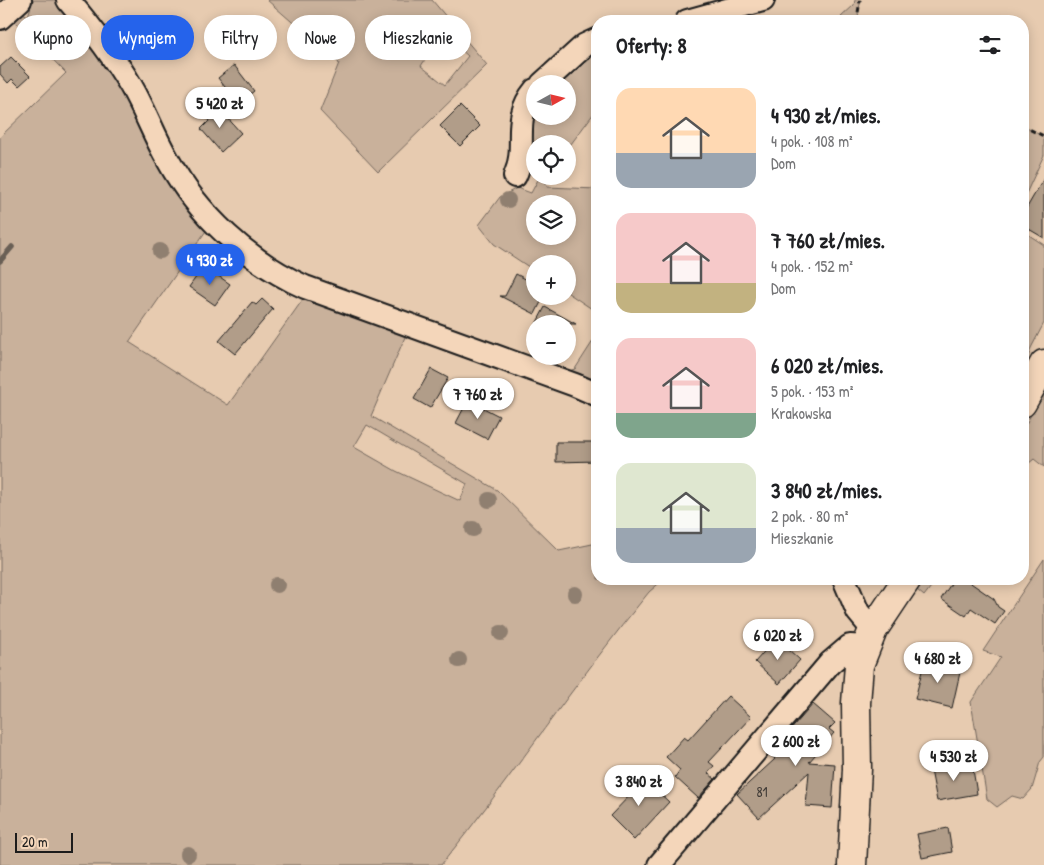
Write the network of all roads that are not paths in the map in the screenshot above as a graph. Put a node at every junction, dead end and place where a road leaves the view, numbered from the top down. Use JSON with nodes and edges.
{"nodes":[{"id":1,"x":20,"y":0,"type":"edge"},
{"id":2,"x":68,"y":0,"type":"edge"},
{"id":3,"x":763,"y":0,"type":"edge"},
{"id":4,"x":709,"y":15,"type":"edge"},
{"id":5,"x":0,"y":18,"type":"edge"},
{"id":6,"x":591,"y":42,"type":"edge"},
{"id":7,"x":552,"y":75,"type":"edge"},
{"id":8,"x":526,"y":102,"type":"edge"},
{"id":9,"x":514,"y":176,"type":"dead end"},
{"id":10,"x":1044,"y":364,"type":"edge"},
{"id":11,"x":1029,"y":391,"type":"edge"},
{"id":12,"x":591,"y":392,"type":"edge"},
{"id":13,"x":847,"y":585,"type":"edge"},
{"id":14,"x":903,"y":585,"type":"edge"},
{"id":15,"x":869,"y":638,"type":"junction"},
{"id":16,"x":659,"y":865,"type":"edge"},
{"id":17,"x":852,"y":865,"type":"edge"}],
"edges":[{"from":1,"to":5,"type":"street"},
{"from":2,"to":12,"type":"street"},
{"from":3,"to":4,"type":"street"},
{"from":6,"to":7,"type":"street"},
{"from":8,"to":9,"type":"street"},
{"from":10,"to":11,"type":"street"},
{"from":13,"to":15,"type":"street"},
{"from":14,"to":15,"type":"street"},
{"from":15,"to":16,"type":"street"},
{"from":15,"to":17,"type":"street"}]}
